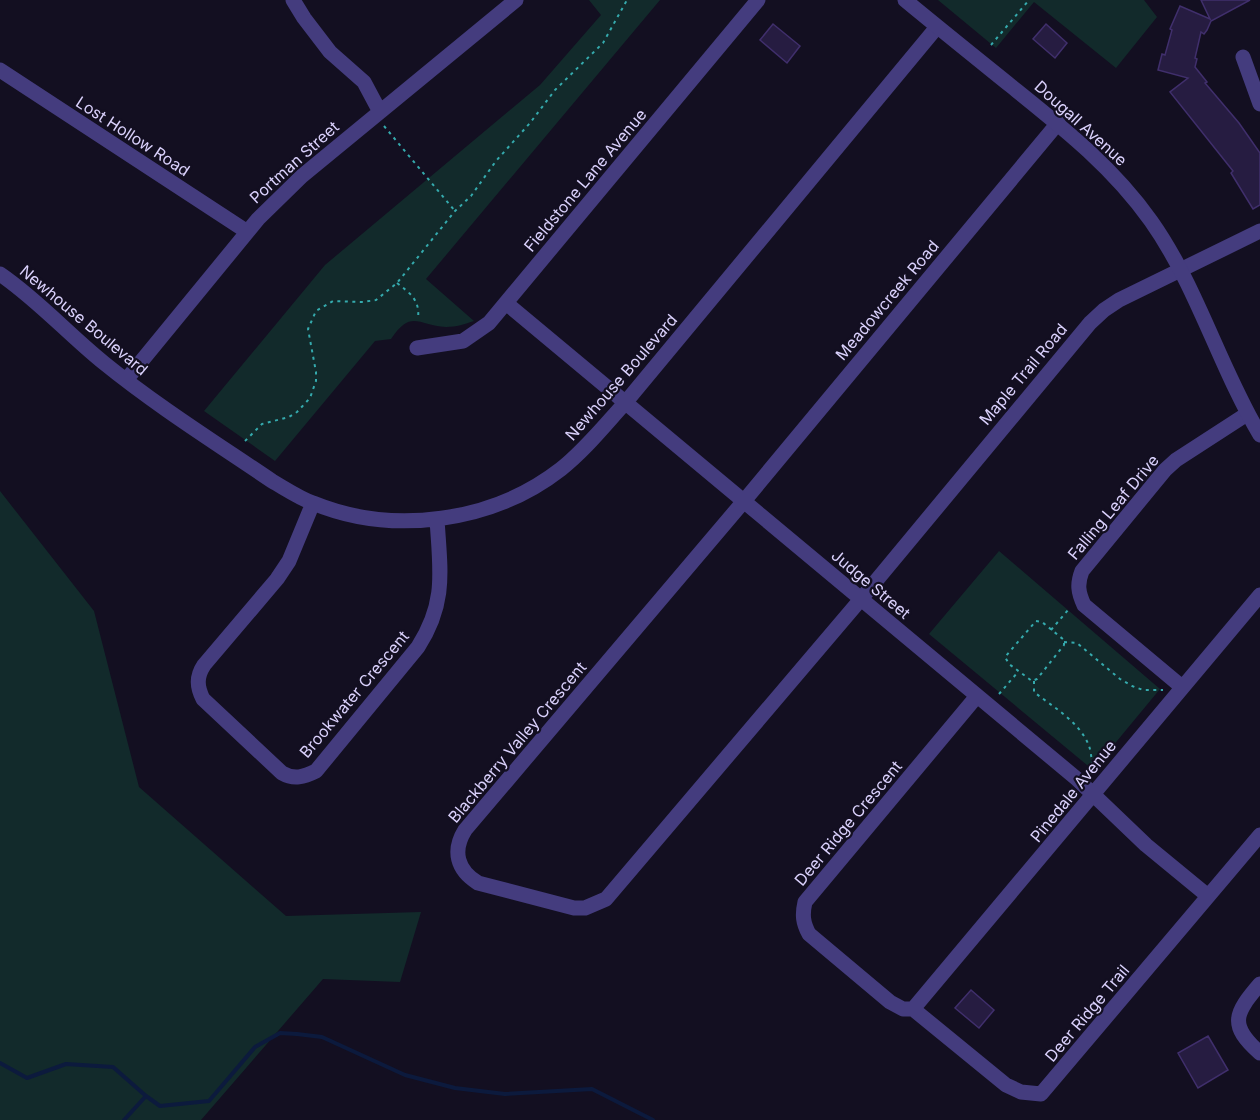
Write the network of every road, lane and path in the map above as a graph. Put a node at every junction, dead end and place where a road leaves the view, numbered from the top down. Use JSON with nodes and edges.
{"nodes":[{"id":1,"x":293,"y":0,"type":"edge"},
{"id":2,"x":516,"y":0,"type":"edge"},
{"id":3,"x":627,"y":0,"type":"edge"},
{"id":4,"x":758,"y":0,"type":"edge"},
{"id":5,"x":905,"y":0,"type":"edge"},
{"id":6,"x":1029,"y":0,"type":"edge"},
{"id":7,"x":937,"y":27,"type":"junction"},
{"id":8,"x":991,"y":45,"type":"dead end"},
{"id":9,"x":1243,"y":57,"type":"dead end"},
{"id":10,"x":0,"y":70,"type":"edge"},
{"id":11,"x":1260,"y":104,"type":"edge"},
{"id":12,"x":377,"y":114,"type":"junction"},
{"id":13,"x":1058,"y":123,"type":"junction"},
{"id":14,"x":455,"y":211,"type":"junction"},
{"id":15,"x":246,"y":231,"type":"junction"},
{"id":16,"x":1260,"y":231,"type":"edge"},
{"id":17,"x":1180,"y":269,"type":"junction"},
{"id":18,"x":0,"y":274,"type":"edge"},
{"id":19,"x":397,"y":283,"type":"junction"},
{"id":20,"x":506,"y":303,"type":"junction"},
{"id":21,"x":418,"y":319,"type":"dead end"},
{"id":22,"x":417,"y":348,"type":"dead end"},
{"id":23,"x":126,"y":380,"type":"junction"},
{"id":24,"x":625,"y":403,"type":"junction"},
{"id":25,"x":1247,"y":414,"type":"junction"},
{"id":26,"x":1260,"y":435,"type":"edge"},
{"id":27,"x":245,"y":441,"type":"dead end"},
{"id":28,"x":744,"y":501,"type":"junction"},
{"id":29,"x":314,"y":503,"type":"junction"},
{"id":30,"x":437,"y":519,"type":"junction"},
{"id":31,"x":1260,"y":595,"type":"edge"},
{"id":32,"x":861,"y":599,"type":"junction"},
{"id":33,"x":1068,"y":610,"type":"dead end"},
{"id":34,"x":1051,"y":630,"type":"junction"},
{"id":35,"x":1064,"y":642,"type":"junction"},
{"id":36,"x":1018,"y":672,"type":"junction"},
{"id":37,"x":1034,"y":681,"type":"junction"},
{"id":38,"x":1182,"y":687,"type":"junction"},
{"id":39,"x":1163,"y":690,"type":"dead end"},
{"id":40,"x":999,"y":694,"type":"dead end"},
{"id":41,"x":977,"y":696,"type":"junction"},
{"id":42,"x":1093,"y":765,"type":"dead end"},
{"id":43,"x":1094,"y":794,"type":"junction"},
{"id":44,"x":1260,"y":835,"type":"edge"},
{"id":45,"x":1208,"y":896,"type":"junction"},
{"id":46,"x":1260,"y":984,"type":"edge"},
{"id":47,"x":914,"y":1010,"type":"junction"},
{"id":48,"x":1260,"y":1053,"type":"edge"}],
"edges":[{"from":1,"to":12,"type":"street"},
{"from":2,"to":12,"type":"street","name":"Portman Street"},
{"from":3,"to":14,"type":"path"},
{"from":4,"to":20,"type":"street","name":"Fieldstone Lane Avenue"},
{"from":5,"to":7,"type":"street","name":"Dougall Avenue"},
{"from":6,"to":8,"type":"path"},
{"from":7,"to":13,"type":"street","name":"Dougall Avenue"},
{"from":7,"to":24,"type":"street","name":"Newhouse Boulevard"},
{"from":9,"to":11,"type":"street"},
{"from":10,"to":15,"type":"street","name":"Lost Hollow Road"},
{"from":12,"to":14,"type":"path"},
{"from":12,"to":15,"type":"street","name":"Portman Street"},
{"from":13,"to":17,"type":"street","name":"Dougall Avenue"},
{"from":13,"to":28,"type":"street","name":"Meadowcreek Road"},
{"from":14,"to":19,"type":"path"},
{"from":15,"to":23,"type":"street","name":"Portman Street"},
{"from":16,"to":17,"type":"street","name":"Maple Trail Road"},
{"from":17,"to":25,"type":"street","name":"Dougall Avenue"},
{"from":17,"to":32,"type":"street","name":"Maple Trail Road"},
{"from":18,"to":23,"type":"street","name":"Newhouse Boulevard"},
{"from":19,"to":21,"type":"path"},
{"from":19,"to":27,"type":"path"},
{"from":20,"to":22,"type":"street","name":"Fieldstone Lane Avenue"},
{"from":20,"to":24,"type":"street","name":"Judge Street"},
{"from":23,"to":29,"type":"street","name":"Newhouse Boulevard"},
{"from":24,"to":28,"type":"street","name":"Judge Street"},
{"from":24,"to":30,"type":"street","name":"Newhouse Boulevard"},
{"from":25,"to":26,"type":"street","name":"Dougall Avenue"},
{"from":25,"to":38,"type":"street","name":"Falling Leaf Drive"},
{"from":28,"to":32,"type":"street","name":"Judge Street"},
{"from":28,"to":32,"type":"street","name":"Blackberry Valley Crescent"},
{"from":29,"to":30,"type":"street","name":"Newhouse Boulevard"},
{"from":29,"to":30,"type":"street","name":"Brookwater Crescent"},
{"from":31,"to":38,"type":"street","name":"Pinedale Avenue"},
{"from":32,"to":41,"type":"street","name":"Judge Street"},
{"from":33,"to":34,"type":"path"},
{"from":34,"to":35,"type":"path"},
{"from":34,"to":36,"type":"path"},
{"from":35,"to":37,"type":"path"},
{"from":35,"to":39,"type":"path"},
{"from":36,"to":37,"type":"path"},
{"from":36,"to":40,"type":"path"},
{"from":37,"to":42,"type":"path"},
{"from":38,"to":43,"type":"street","name":"Pinedale Avenue"},
{"from":41,"to":43,"type":"street","name":"Judge Street"},
{"from":41,"to":47,"type":"street","name":"Deer Ridge Crescent"},
{"from":43,"to":45,"type":"street","name":"Judge Street"},
{"from":43,"to":47,"type":"street","name":"Pinedale Avenue"},
{"from":44,"to":45,"type":"street","name":"Deer Ridge Trail"},
{"from":45,"to":47,"type":"street","name":"Deer Ridge Trail"},
{"from":46,"to":48,"type":"street"}]}
